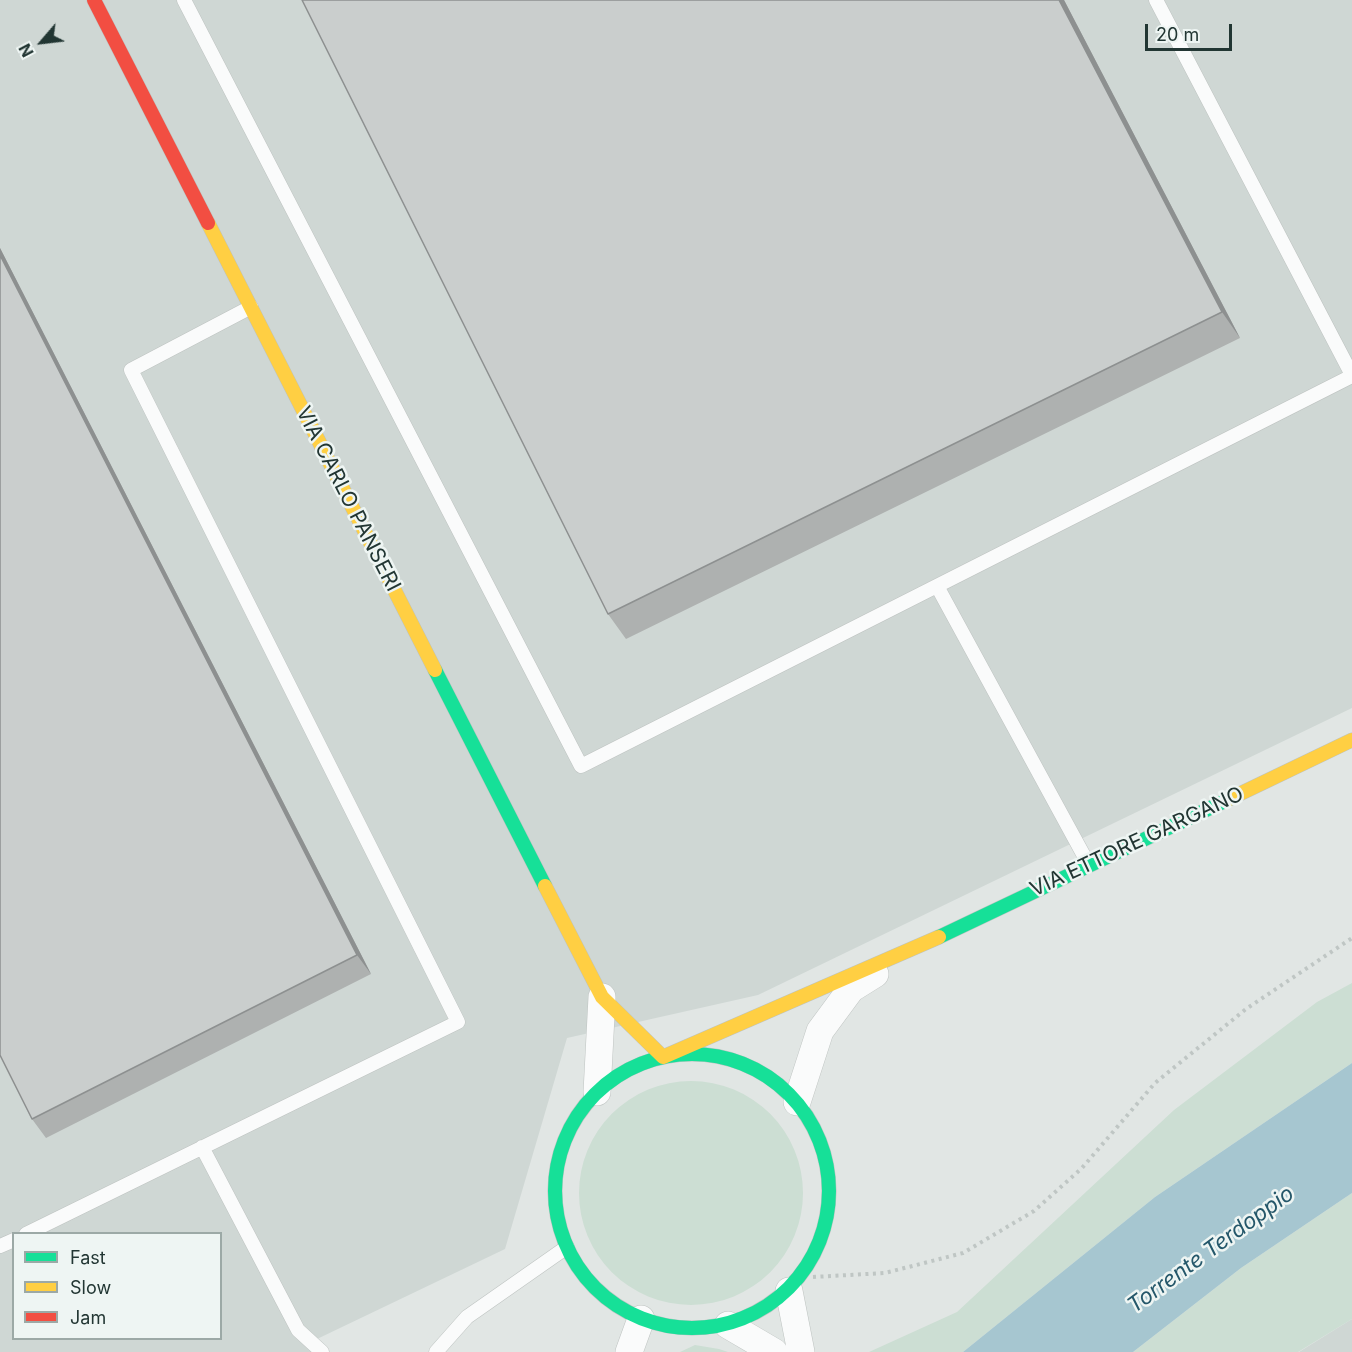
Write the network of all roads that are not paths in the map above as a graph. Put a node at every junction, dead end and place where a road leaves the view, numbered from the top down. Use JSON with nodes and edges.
{"nodes":[{"id":1,"x":94,"y":0,"type":"edge"},
{"id":2,"x":184,"y":0,"type":"edge"},
{"id":3,"x":1156,"y":0,"type":"edge"},
{"id":4,"x":251,"y":307,"type":"junction"},
{"id":5,"x":1352,"y":376,"type":"edge"},
{"id":6,"x":937,"y":586,"type":"junction"},
{"id":7,"x":1352,"y":740,"type":"edge"},
{"id":8,"x":1089,"y":865,"type":"junction"},
{"id":9,"x":922,"y":945,"type":"junction"},
{"id":10,"x":602,"y":997,"type":"junction"},
{"id":11,"x":663,"y":1057,"type":"junction"},
{"id":12,"x":597,"y":1092,"type":"junction"},
{"id":13,"x":797,"y":1102,"type":"junction"},
{"id":14,"x":202,"y":1147,"type":"junction"},
{"id":15,"x":28,"y":1232,"type":"edge"},
{"id":16,"x":567,"y":1247,"type":"junction"},
{"id":17,"x":795,"y":1284,"type":"junction"},
{"id":18,"x":641,"y":1319,"type":"junction"},
{"id":19,"x":728,"y":1325,"type":"junction"},
{"id":20,"x":322,"y":1352,"type":"edge"},
{"id":21,"x":436,"y":1352,"type":"edge"},
{"id":22,"x":629,"y":1352,"type":"edge"},
{"id":23,"x":774,"y":1352,"type":"edge"},
{"id":24,"x":801,"y":1352,"type":"edge"}],
"edges":[{"from":1,"to":4,"type":"street","name":"VIA CARLO PANSERI"},
{"from":2,"to":6,"type":"lane"},
{"from":3,"to":5,"type":"lane"},
{"from":4,"to":10,"type":"street","name":"VIA CARLO PANSERI"},
{"from":4,"to":14,"type":"lane"},
{"from":5,"to":6,"type":"lane"},
{"from":6,"to":8,"type":"lane"},
{"from":7,"to":8,"type":"street","name":"VIA ETTORE GARGANO"},
{"from":8,"to":9,"type":"street","name":"VIA ETTORE GARGANO"},
{"from":9,"to":11,"type":"street","name":"VIA ETTORE GARGANO"},
{"from":9,"to":13,"type":"street","name":"VIA ETTORE GARGANO"},
{"from":10,"to":11,"type":"street","name":"VIA CARLO PANSERI"},
{"from":10,"to":12,"type":"street","name":"VIA CARLO PANSERI"},
{"from":11,"to":12,"type":"street"},
{"from":11,"to":13,"type":"street"},
{"from":12,"to":16,"type":"street"},
{"from":13,"to":17,"type":"street"},
{"from":14,"to":15,"type":"lane"},
{"from":14,"to":20,"type":"lane"},
{"from":16,"to":18,"type":"street"},
{"from":16,"to":21,"type":"lane"},
{"from":17,"to":19,"type":"street"},
{"from":17,"to":24,"type":"street"},
{"from":18,"to":19,"type":"street"},
{"from":18,"to":22,"type":"street"},
{"from":19,"to":23,"type":"street"}]}
